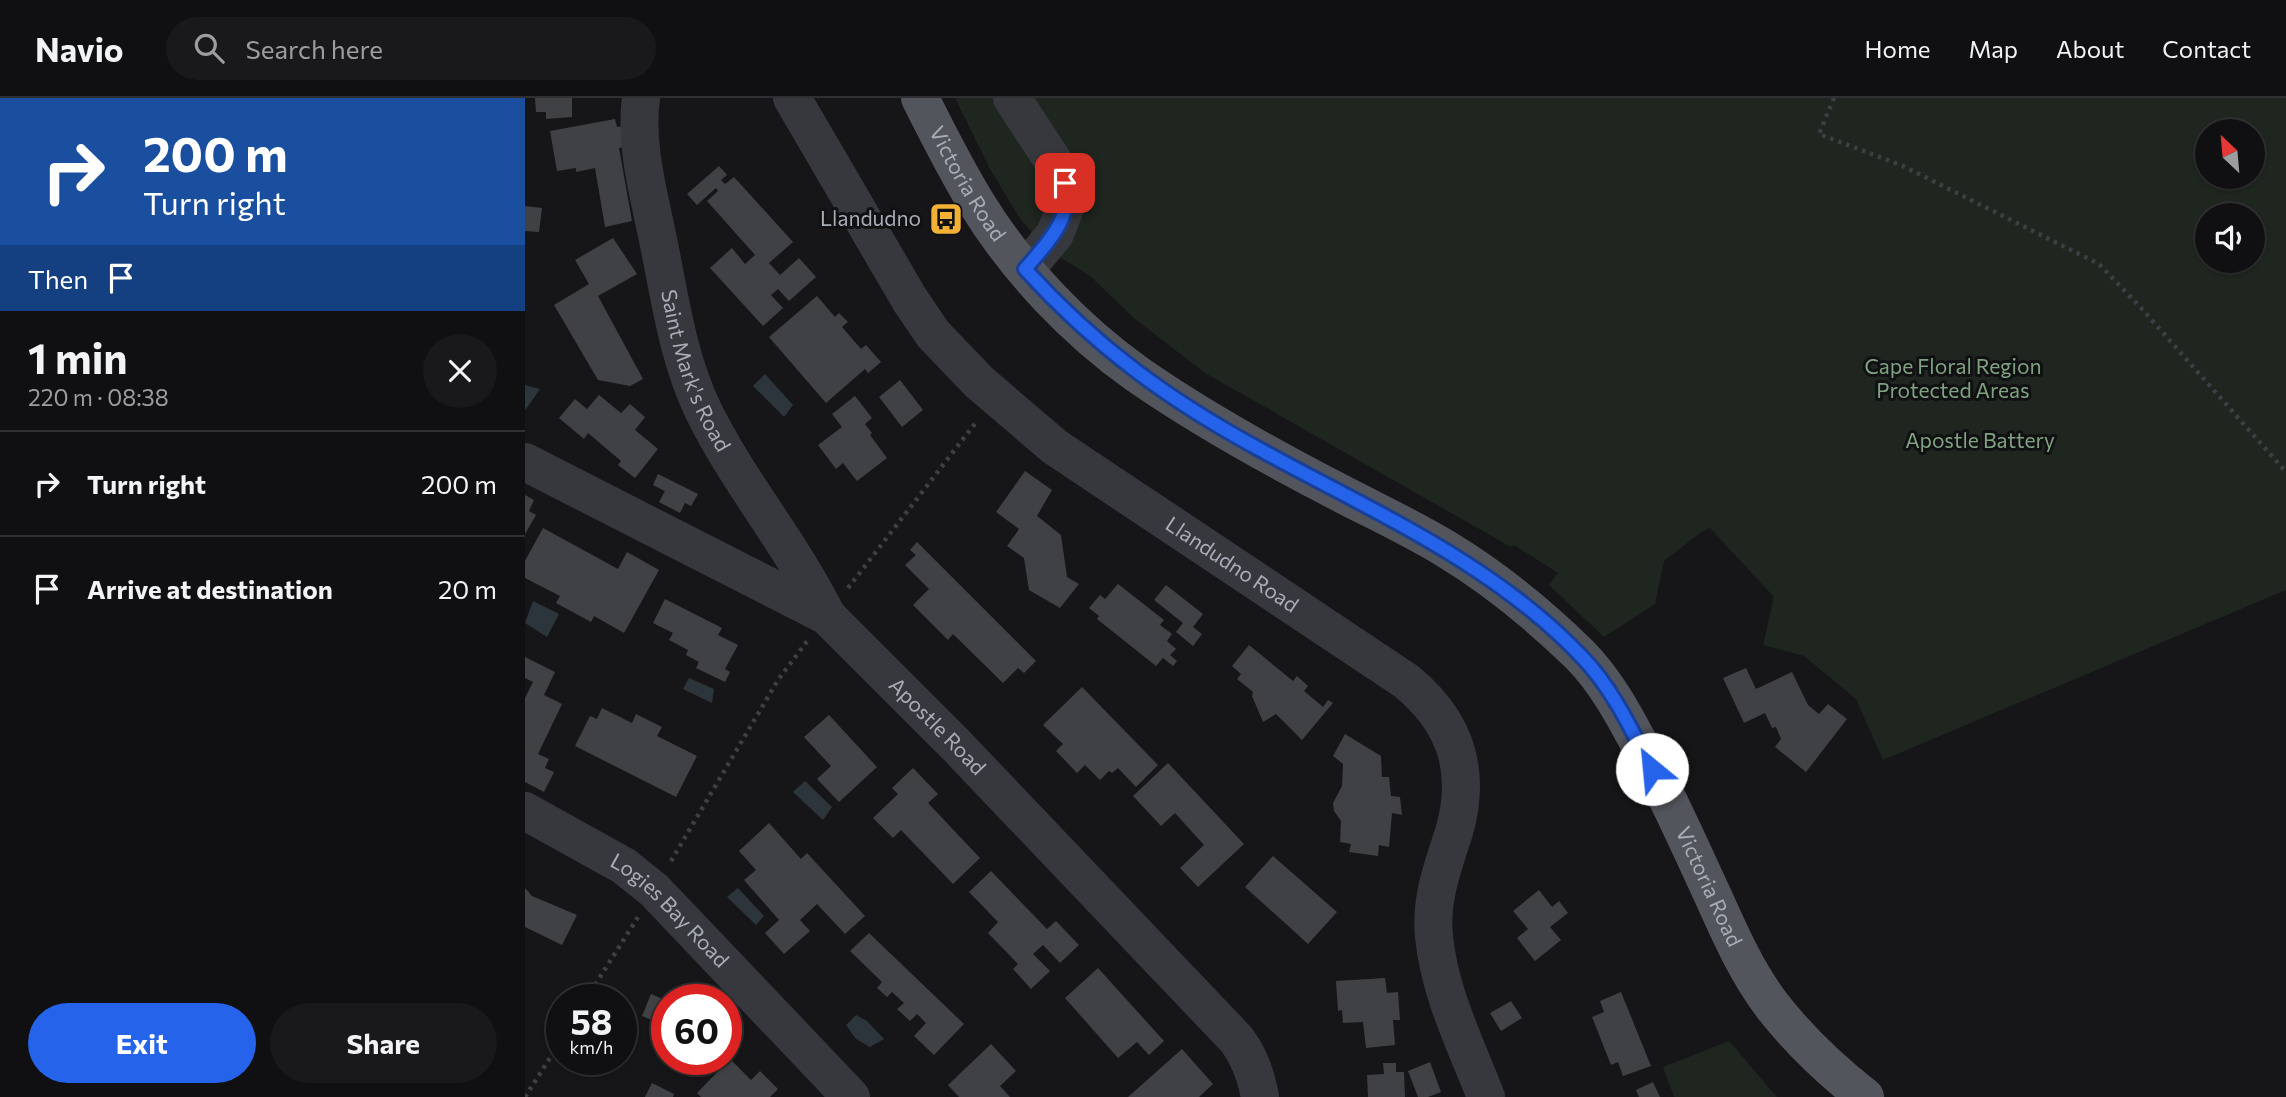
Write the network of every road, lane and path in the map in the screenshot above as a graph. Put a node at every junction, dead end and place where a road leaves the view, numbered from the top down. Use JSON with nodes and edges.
{"nodes":[{"id":1,"x":641,"y":98,"type":"edge"},
{"id":2,"x":792,"y":98,"type":"edge"},
{"id":3,"x":920,"y":98,"type":"edge"},
{"id":4,"x":1012,"y":98,"type":"edge"},
{"id":5,"x":1834,"y":98,"type":"edge"},
{"id":6,"x":1025,"y":269,"type":"junction"},
{"id":7,"x":995,"y":397,"type":"junction"},
{"id":8,"x":525,"y":462,"type":"edge"},
{"id":9,"x":2286,"y":472,"type":"edge"},
{"id":10,"x":827,"y":616,"type":"junction"},
{"id":11,"x":525,"y":811,"type":"edge"},
{"id":12,"x":654,"y":890,"type":"junction"},
{"id":13,"x":595,"y":984,"type":"edge"},
{"id":14,"x":546,"y":1064,"type":"edge"},
{"id":15,"x":525,"y":1097,"type":"edge"},
{"id":16,"x":851,"y":1097,"type":"edge"},
{"id":17,"x":1260,"y":1097,"type":"edge"},
{"id":18,"x":1486,"y":1097,"type":"edge"},
{"id":19,"x":1865,"y":1097,"type":"edge"}],
"edges":[{"from":1,"to":10,"type":"street","name":"Saint Mark's Road"},
{"from":2,"to":7,"type":"street","name":"Llandudno Road"},
{"from":3,"to":6,"type":"main road","name":"Victoria Road"},
{"from":4,"to":6,"type":"street"},
{"from":5,"to":9,"type":"path"},
{"from":6,"to":19,"type":"main road","name":"Victoria Road"},
{"from":7,"to":10,"type":"path"},
{"from":7,"to":18,"type":"street","name":"Llandudno Road"},
{"from":8,"to":10,"type":"street","name":"Apostle Road"},
{"from":10,"to":12,"type":"path"},
{"from":10,"to":17,"type":"street","name":"Apostle Road"},
{"from":11,"to":12,"type":"street","name":"Logies Bay Road"},
{"from":12,"to":13,"type":"path"},
{"from":12,"to":16,"type":"street","name":"Logies Bay Road"},
{"from":14,"to":15,"type":"path"}]}
